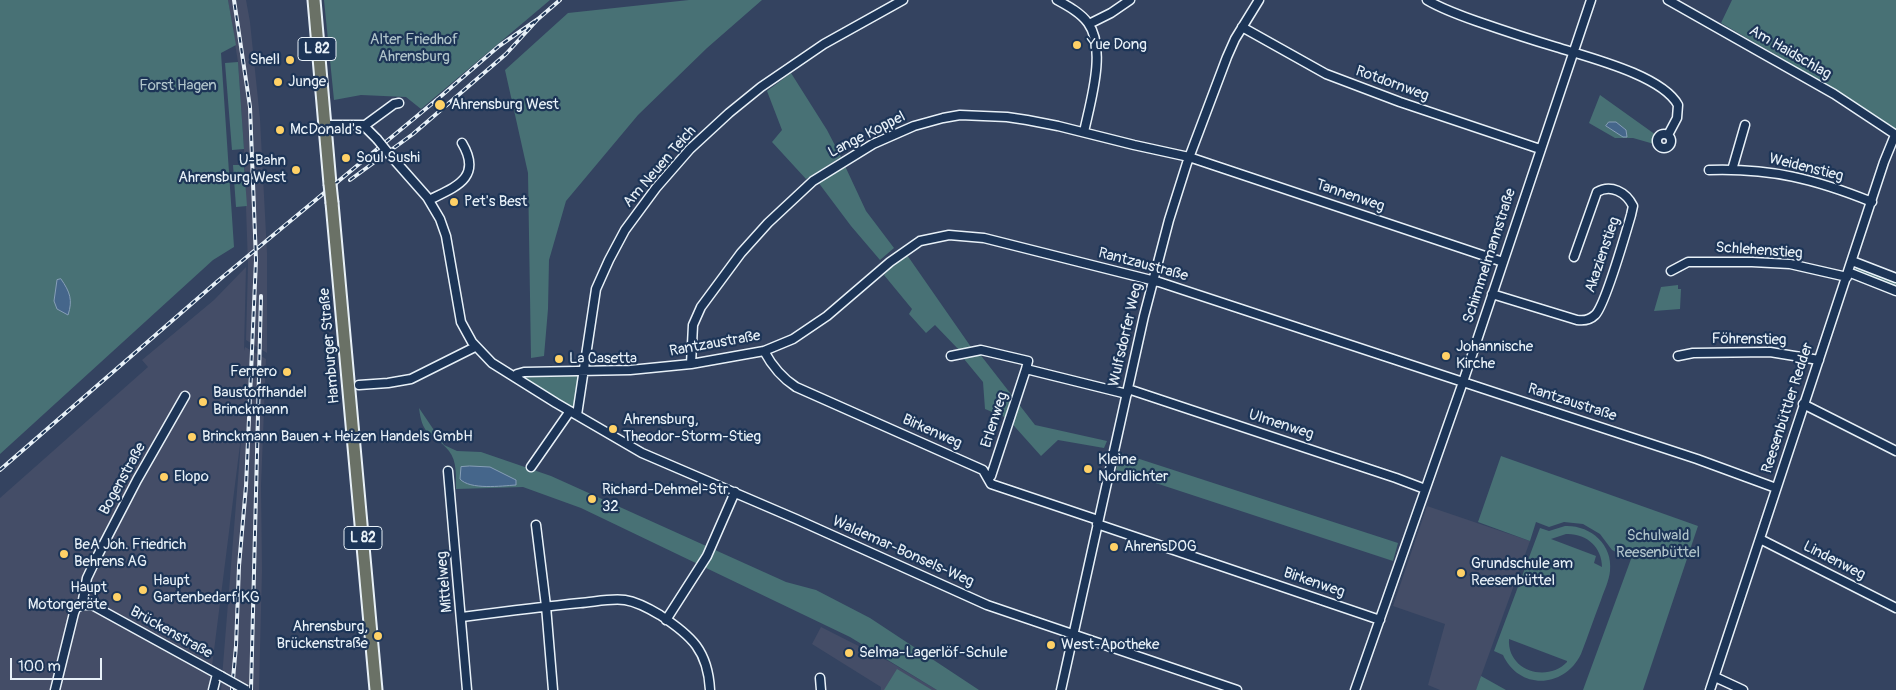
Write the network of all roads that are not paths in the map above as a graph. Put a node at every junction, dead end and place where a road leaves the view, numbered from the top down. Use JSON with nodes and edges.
{"nodes":[{"id":1,"x":314,"y":0,"type":"edge"},
{"id":2,"x":903,"y":0,"type":"edge"},
{"id":3,"x":1057,"y":0,"type":"edge"},
{"id":4,"x":1130,"y":0,"type":"edge"},
{"id":5,"x":1259,"y":0,"type":"edge"},
{"id":6,"x":1427,"y":0,"type":"edge"},
{"id":7,"x":1591,"y":0,"type":"edge"},
{"id":8,"x":1668,"y":0,"type":"edge"},
{"id":9,"x":1089,"y":24,"type":"junction"},
{"id":10,"x":1242,"y":27,"type":"junction"},
{"id":11,"x":1572,"y":52,"type":"junction"},
{"id":12,"x":399,"y":103,"type":"dead end"},
{"id":13,"x":324,"y":125,"type":"junction"},
{"id":14,"x":1745,"y":125,"type":"dead end"},
{"id":15,"x":364,"y":126,"type":"junction"},
{"id":16,"x":1084,"y":132,"type":"junction"},
{"id":17,"x":1668,"y":135,"type":"dead end"},
{"id":18,"x":1896,"y":135,"type":"edge"},
{"id":19,"x":462,"y":143,"type":"dead end"},
{"id":20,"x":1540,"y":149,"type":"junction"},
{"id":21,"x":1189,"y":157,"type":"junction"},
{"id":22,"x":1709,"y":170,"type":"dead end"},
{"id":23,"x":1732,"y":170,"type":"junction"},
{"id":24,"x":429,"y":200,"type":"junction"},
{"id":25,"x":1872,"y":202,"type":"junction"},
{"id":26,"x":1574,"y":257,"type":"dead end"},
{"id":27,"x":1852,"y":261,"type":"junction"},
{"id":28,"x":1503,"y":262,"type":"junction"},
{"id":29,"x":1671,"y":271,"type":"dead end"},
{"id":30,"x":1848,"y":275,"type":"junction"},
{"id":31,"x":1896,"y":278,"type":"edge"},
{"id":32,"x":1152,"y":280,"type":"junction"},
{"id":33,"x":1896,"y":291,"type":"edge"},
{"id":34,"x":1492,"y":294,"type":"junction"},
{"id":35,"x":475,"y":346,"type":"junction"},
{"id":36,"x":764,"y":351,"type":"junction"},
{"id":37,"x":951,"y":356,"type":"dead end"},
{"id":38,"x":1678,"y":356,"type":"dead end"},
{"id":39,"x":1819,"y":360,"type":"junction"},
{"id":40,"x":690,"y":364,"type":"junction"},
{"id":41,"x":1026,"y":369,"type":"junction"},
{"id":42,"x":584,"y":371,"type":"junction"},
{"id":43,"x":515,"y":377,"type":"junction"},
{"id":44,"x":1463,"y":382,"type":"junction"},
{"id":45,"x":360,"y":385,"type":"dead end"},
{"id":46,"x":1127,"y":391,"type":"junction"},
{"id":47,"x":185,"y":396,"type":"dead end"},
{"id":48,"x":1804,"y":404,"type":"junction"},
{"id":49,"x":573,"y":413,"type":"junction"},
{"id":50,"x":1896,"y":450,"type":"edge"},
{"id":51,"x":531,"y":467,"type":"dead end"},
{"id":52,"x":448,"y":471,"type":"dead end"},
{"id":53,"x":988,"y":478,"type":"junction"},
{"id":54,"x":1776,"y":488,"type":"junction"},
{"id":55,"x":1425,"y":489,"type":"junction"},
{"id":56,"x":735,"y":492,"type":"junction"},
{"id":57,"x":1098,"y":522,"type":"junction"},
{"id":58,"x":536,"y":526,"type":"dead end"},
{"id":59,"x":1760,"y":540,"type":"junction"},
{"id":60,"x":82,"y":604,"type":"junction"},
{"id":61,"x":546,"y":606,"type":"junction"},
{"id":62,"x":1896,"y":608,"type":"edge"},
{"id":63,"x":462,"y":617,"type":"junction"},
{"id":64,"x":666,"y":620,"type":"junction"},
{"id":65,"x":1380,"y":620,"type":"junction"},
{"id":66,"x":1073,"y":635,"type":"junction"},
{"id":67,"x":219,"y":675,"type":"junction"},
{"id":68,"x":1715,"y":677,"type":"junction"},
{"id":69,"x":820,"y":678,"type":"dead end"},
{"id":70,"x":55,"y":690,"type":"edge"},
{"id":71,"x":213,"y":690,"type":"edge"},
{"id":72,"x":246,"y":690,"type":"edge"},
{"id":73,"x":376,"y":690,"type":"edge"},
{"id":74,"x":467,"y":690,"type":"edge"},
{"id":75,"x":553,"y":690,"type":"edge"},
{"id":76,"x":710,"y":690,"type":"edge"},
{"id":77,"x":821,"y":690,"type":"edge"},
{"id":78,"x":1061,"y":690,"type":"edge"},
{"id":79,"x":1237,"y":690,"type":"edge"},
{"id":80,"x":1355,"y":690,"type":"edge"},
{"id":81,"x":1710,"y":690,"type":"edge"},
{"id":82,"x":1743,"y":690,"type":"edge"}],
"edges":[{"from":1,"to":13,"type":"main road","name":"Hamburger Straße","number":"L 82"},
{"from":2,"to":42,"type":"street","name":"Am Neuen Teich"},
{"from":3,"to":9,"type":"street"},
{"from":4,"to":9,"type":"street"},
{"from":5,"to":10,"type":"street","name":"Wulfsdorfer Weg"},
{"from":6,"to":11,"type":"street"},
{"from":7,"to":11,"type":"street","name":"Schimmelmannstraße"},
{"from":8,"to":18,"type":"street","name":"Am Haidschlag"},
{"from":9,"to":16,"type":"street"},
{"from":10,"to":20,"type":"street","name":"Rotdornweg"},
{"from":10,"to":21,"type":"street","name":"Wulfsdorfer Weg"},
{"from":11,"to":17,"type":"street"},
{"from":11,"to":20,"type":"street","name":"Schimmelmannstraße"},
{"from":12,"to":15,"type":"street"},
{"from":13,"to":15,"type":"street"},
{"from":13,"to":73,"type":"main road","name":"Hamburger Straße","number":"L 82","bridge":true},
{"from":14,"to":23,"type":"street"},
{"from":15,"to":24,"type":"street","name":"Waldemar-Bonsels-Weg","bridge":true},
{"from":16,"to":21,"type":"street","name":"Lange Koppel"},
{"from":16,"to":40,"type":"street","name":"Lange Koppel"},
{"from":18,"to":25,"type":"street","name":"Reesenbüttler Redder"},
{"from":19,"to":24,"type":"street"},
{"from":20,"to":28,"type":"street","name":"Schimmelmannstraße"},
{"from":21,"to":28,"type":"street","name":"Tannenweg"},
{"from":21,"to":32,"type":"street","name":"Wulfsdorfer Weg"},
{"from":22,"to":23,"type":"street","name":"Weidenstieg"},
{"from":23,"to":25,"type":"street","name":"Weidenstieg"},
{"from":24,"to":35,"type":"street","name":"Waldemar-Bonsels-Weg"},
{"from":25,"to":27,"type":"street","name":"Reesenbüttler Redder"},
{"from":26,"to":34,"type":"street","name":"Akazienstieg"},
{"from":27,"to":30,"type":"street","name":"Reesenbüttler Redder"},
{"from":27,"to":31,"type":"street"},
{"from":28,"to":34,"type":"street","name":"Schimmelmannstraße"},
{"from":29,"to":30,"type":"street","name":"Schlehenstieg"},
{"from":30,"to":33,"type":"street","name":"Schlehenstieg"},
{"from":30,"to":39,"type":"street","name":"Reesenbüttler Redder"},
{"from":32,"to":36,"type":"street","name":"Rantzaustraße"},
{"from":32,"to":44,"type":"street","name":"Rantzaustraße"},
{"from":32,"to":46,"type":"street","name":"Wulfsdorfer Weg"},
{"from":34,"to":44,"type":"street","name":"Schimmelmannstraße"},
{"from":35,"to":43,"type":"street","name":"Waldemar-Bonsels-Weg"},
{"from":35,"to":45,"type":"street"},
{"from":36,"to":40,"type":"street","name":"Rantzaustraße"},
{"from":36,"to":53,"type":"street","name":"Birkenweg"},
{"from":37,"to":41,"type":"street","name":"Ulmenweg"},
{"from":38,"to":39,"type":"street","name":"Föhrenstieg"},
{"from":39,"to":48,"type":"street","name":"Reesenbüttler Redder"},
{"from":40,"to":42,"type":"street","name":"Rantzaustraße"},
{"from":41,"to":46,"type":"street","name":"Ulmenweg"},
{"from":41,"to":53,"type":"street","name":"Erlenweg"},
{"from":42,"to":43,"type":"street","name":"Rantzaustraße"},
{"from":42,"to":49,"type":"street","name":"Am Neuen Teich"},
{"from":43,"to":49,"type":"street","name":"Waldemar-Bonsels-Weg"},
{"from":44,"to":54,"type":"street","name":"Rantzaustraße"},
{"from":44,"to":55,"type":"street","name":"Schimmelmannstraße"},
{"from":46,"to":55,"type":"street","name":"Ulmenweg"},
{"from":46,"to":57,"type":"street","name":"Wulfsdorfer Weg"},
{"from":47,"to":60,"type":"street","name":"Bogenstraße"},
{"from":48,"to":50,"type":"street"},
{"from":48,"to":54,"type":"street","name":"Reesenbüttler Redder"},
{"from":49,"to":51,"type":"street"},
{"from":49,"to":56,"type":"street","name":"Waldemar-Bonsels-Weg"},
{"from":52,"to":63,"type":"street","name":"Mittelweg"},
{"from":53,"to":57,"type":"street","name":"Birkenweg"},
{"from":54,"to":59,"type":"street","name":"Reesenbüttler Redder"},
{"from":55,"to":65,"type":"street","name":"Schimmelmannstraße"},
{"from":56,"to":64,"type":"street"},
{"from":56,"to":66,"type":"street","name":"Waldemar-Bonsels-Weg"},
{"from":57,"to":65,"type":"street","name":"Birkenweg"},
{"from":57,"to":66,"type":"street","name":"Wulfsdorfer Weg"},
{"from":58,"to":61,"type":"street"},
{"from":59,"to":62,"type":"street","name":"Lindenweg"},
{"from":59,"to":68,"type":"street","name":"Reesenbüttler Redder"},
{"from":60,"to":67,"type":"street","name":"Brückenstraße"},
{"from":60,"to":70,"type":"street","name":"Bogenstraße"},
{"from":61,"to":63,"type":"street"},
{"from":61,"to":64,"type":"street"},
{"from":61,"to":75,"type":"street"},
{"from":63,"to":74,"type":"street","name":"Mittelweg"},
{"from":64,"to":76,"type":"street"},
{"from":65,"to":80,"type":"street","name":"Schimmelmannstraße"},
{"from":66,"to":78,"type":"street","name":"Wulfsdorfer Weg"},
{"from":66,"to":79,"type":"street","name":"Waldemar-Bonsels-Weg"},
{"from":67,"to":71,"type":"street"},
{"from":67,"to":72,"type":"street","name":"Brückenstraße","bridge":true},
{"from":68,"to":81,"type":"street","name":"Reesenbüttler Redder"},
{"from":68,"to":82,"type":"street"},
{"from":69,"to":77,"type":"street"}]}
